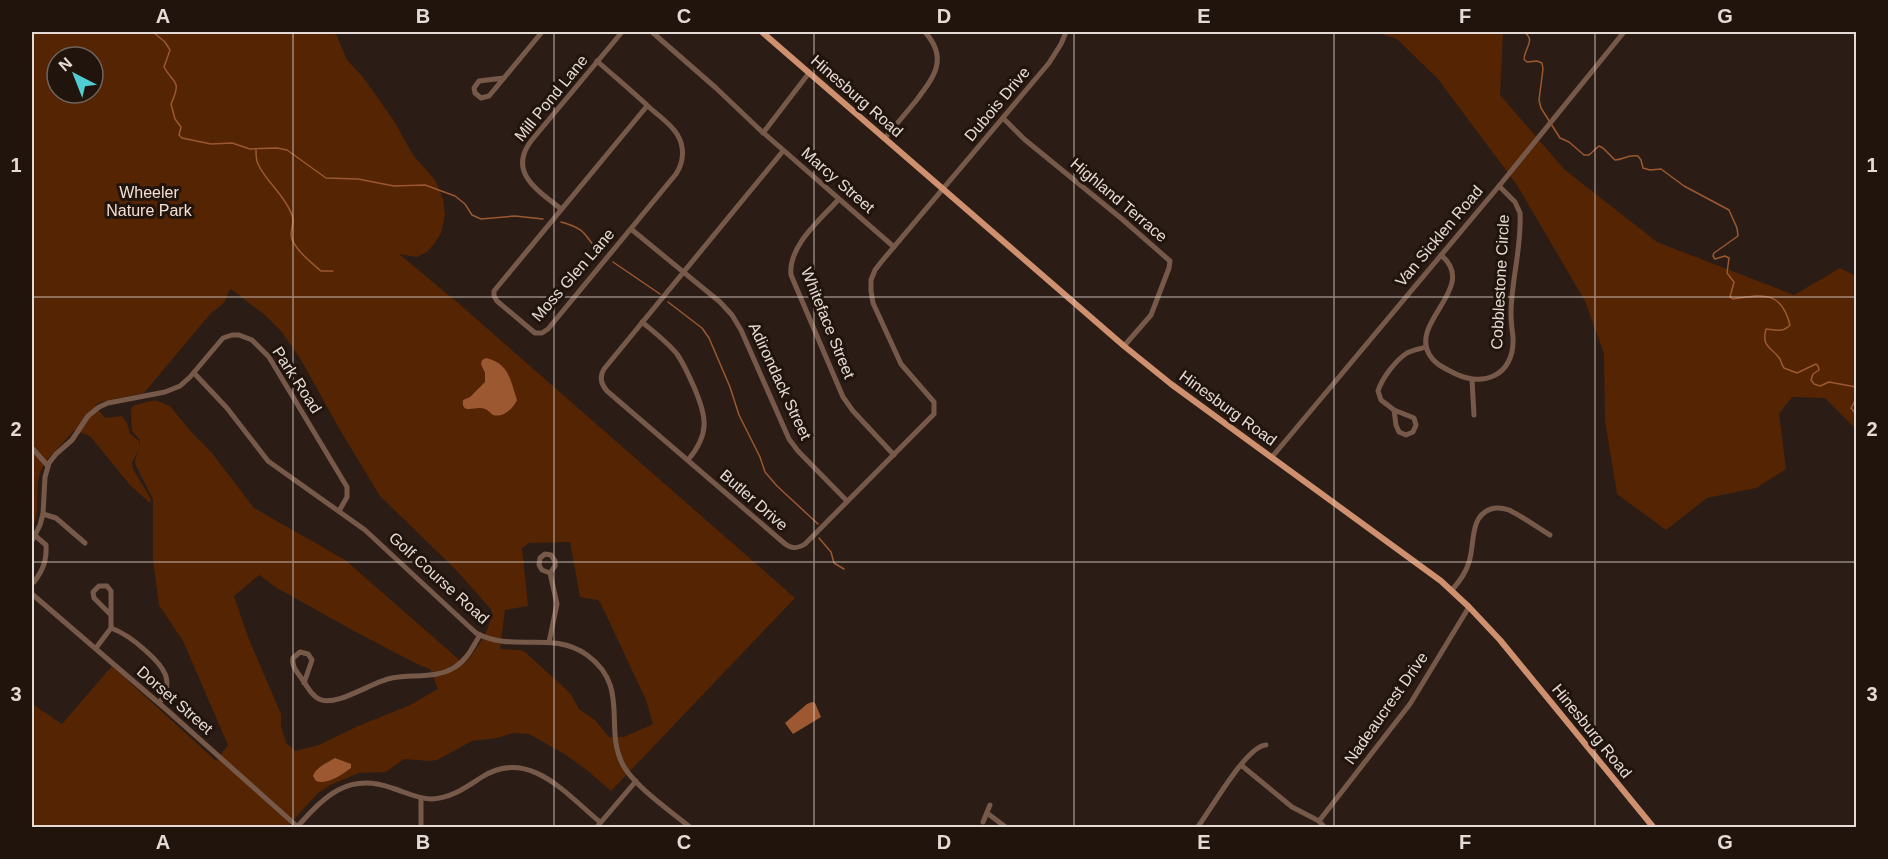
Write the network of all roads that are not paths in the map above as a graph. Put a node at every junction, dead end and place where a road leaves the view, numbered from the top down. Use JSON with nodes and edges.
{"nodes":[{"id":1,"x":542,"y":32,"type":"edge"},
{"id":2,"x":622,"y":32,"type":"edge"},
{"id":3,"x":652,"y":32,"type":"edge"},
{"id":4,"x":762,"y":32,"type":"edge"},
{"id":5,"x":925,"y":32,"type":"edge"},
{"id":6,"x":1066,"y":32,"type":"edge"},
{"id":7,"x":1624,"y":32,"type":"edge"},
{"id":8,"x":597,"y":62,"type":"junction"},
{"id":9,"x":809,"y":73,"type":"junction"},
{"id":10,"x":504,"y":78,"type":"junction"},
{"id":11,"x":647,"y":106,"type":"junction"},
{"id":12,"x":1003,"y":118,"type":"junction"},
{"id":13,"x":763,"y":133,"type":"junction"},
{"id":14,"x":885,"y":138,"type":"junction"},
{"id":15,"x":783,"y":151,"type":"junction"},
{"id":16,"x":1498,"y":186,"type":"junction"},
{"id":17,"x":943,"y":190,"type":"junction"},
{"id":18,"x":839,"y":199,"type":"junction"},
{"id":19,"x":561,"y":209,"type":"junction"},
{"id":20,"x":631,"y":229,"type":"junction"},
{"id":21,"x":894,"y":247,"type":"junction"},
{"id":22,"x":1441,"y":255,"type":"junction"},
{"id":23,"x":684,"y":272,"type":"junction"},
{"id":24,"x":642,"y":322,"type":"junction"},
{"id":25,"x":1124,"y":346,"type":"junction"},
{"id":26,"x":1426,"y":347,"type":"junction"},
{"id":27,"x":194,"y":373,"type":"junction"},
{"id":28,"x":1472,"y":380,"type":"junction"},
{"id":29,"x":1394,"y":410,"type":"junction"},
{"id":30,"x":1474,"y":415,"type":"dead end"},
{"id":31,"x":32,"y":448,"type":"edge"},
{"id":32,"x":894,"y":454,"type":"junction"},
{"id":33,"x":1272,"y":457,"type":"junction"},
{"id":34,"x":688,"y":460,"type":"junction"},
{"id":35,"x":48,"y":466,"type":"junction"},
{"id":36,"x":848,"y":501,"type":"junction"},
{"id":37,"x":339,"y":511,"type":"junction"},
{"id":38,"x":43,"y":514,"type":"junction"},
{"id":39,"x":33,"y":534,"type":"edge"},
{"id":40,"x":1550,"y":535,"type":"dead end"},
{"id":41,"x":32,"y":541,"type":"edge"},
{"id":42,"x":85,"y":543,"type":"dead end"},
{"id":43,"x":550,"y":573,"type":"dead end"},
{"id":44,"x":34,"y":582,"type":"dead end"},
{"id":45,"x":1452,"y":591,"type":"junction"},
{"id":46,"x":32,"y":594,"type":"edge"},
{"id":47,"x":1469,"y":607,"type":"junction"},
{"id":48,"x":110,"y":614,"type":"junction"},
{"id":49,"x":111,"y":628,"type":"junction"},
{"id":50,"x":480,"y":635,"type":"junction"},
{"id":51,"x":549,"y":642,"type":"junction"},
{"id":52,"x":96,"y":648,"type":"junction"},
{"id":53,"x":304,"y":683,"type":"junction"},
{"id":54,"x":159,"y":703,"type":"junction"},
{"id":55,"x":1266,"y":745,"type":"dead end"},
{"id":56,"x":1241,"y":765,"type":"junction"},
{"id":57,"x":636,"y":782,"type":"junction"},
{"id":58,"x":421,"y":798,"type":"junction"},
{"id":59,"x":990,"y":805,"type":"dead end"},
{"id":60,"x":987,"y":813,"type":"junction"},
{"id":61,"x":1319,"y":821,"type":"junction"},
{"id":62,"x":983,"y":822,"type":"dead end"},
{"id":63,"x":598,"y":825,"type":"edge"},
{"id":64,"x":298,"y":827,"type":"edge"},
{"id":65,"x":421,"y":828,"type":"edge"},
{"id":66,"x":691,"y":828,"type":"edge"},
{"id":67,"x":1007,"y":828,"type":"edge"},
{"id":68,"x":1197,"y":828,"type":"edge"},
{"id":69,"x":1324,"y":828,"type":"edge"},
{"id":70,"x":1654,"y":828,"type":"edge"}],
"edges":[{"from":1,"to":10,"type":"street"},
{"from":2,"to":8,"type":"street","name":"Mill Pond Lane"},
{"from":3,"to":13,"type":"street","name":"Marcy Street"},
{"from":4,"to":9,"type":"main road","name":"Hinesburg Road"},
{"from":5,"to":14,"type":"street"},
{"from":6,"to":12,"type":"street","name":"Dubois Drive"},
{"from":7,"to":16,"type":"street","name":"Van Sicklen Road"},
{"from":8,"to":11,"type":"street","name":"Moss Glen Lane"},
{"from":8,"to":19,"type":"street","name":"Mill Pond Lane"},
{"from":9,"to":13,"type":"street"},
{"from":9,"to":14,"type":"main road","name":"Hinesburg Road"},
{"from":10,"to":10,"type":"street"},
{"from":11,"to":19,"type":"street","name":"Moss Glen Lane"},
{"from":11,"to":20,"type":"street","name":"Moss Glen Lane"},
{"from":12,"to":17,"type":"street","name":"Dubois Drive"},
{"from":12,"to":25,"type":"street","name":"Highland Terrace"},
{"from":13,"to":15,"type":"street","name":"Marcy Street"},
{"from":14,"to":17,"type":"main road","name":"Hinesburg Road"},
{"from":15,"to":18,"type":"street","name":"Marcy Street"},
{"from":15,"to":23,"type":"street","name":"Butler Drive"},
{"from":16,"to":22,"type":"street","name":"Van Sicklen Road"},
{"from":16,"to":28,"type":"street","name":"Cobblestone Circle"},
{"from":17,"to":21,"type":"street","name":"Butler Drive"},
{"from":17,"to":25,"type":"main road","name":"Hinesburg Road"},
{"from":18,"to":21,"type":"street","name":"Marcy Street"},
{"from":18,"to":32,"type":"street","name":"Whiteface Street"},
{"from":19,"to":20,"type":"street","name":"Moss Glen Lane"},
{"from":20,"to":23,"type":"street","name":"Adirondack Street"},
{"from":21,"to":32,"type":"street","name":"Butler Drive"},
{"from":22,"to":26,"type":"street"},
{"from":22,"to":33,"type":"street","name":"Van Sicklen Road"},
{"from":23,"to":24,"type":"street","name":"Butler Drive"},
{"from":23,"to":36,"type":"street","name":"Adirondack Street"},
{"from":24,"to":34,"type":"street"},
{"from":24,"to":34,"type":"street","name":"Butler Drive"},
{"from":25,"to":33,"type":"main road","name":"Hinesburg Road"},
{"from":26,"to":28,"type":"street"},
{"from":26,"to":29,"type":"street"},
{"from":27,"to":35,"type":"street","name":"Park Road"},
{"from":27,"to":37,"type":"street","name":"Golf Course Road"},
{"from":27,"to":37,"type":"street","name":"Park Road"},
{"from":28,"to":30,"type":"street"},
{"from":29,"to":29,"type":"street"},
{"from":31,"to":35,"type":"street"},
{"from":32,"to":36,"type":"street","name":"Butler Drive"},
{"from":33,"to":45,"type":"main road","name":"Hinesburg Road"},
{"from":34,"to":36,"type":"street","name":"Butler Drive"},
{"from":35,"to":38,"type":"street"},
{"from":37,"to":50,"type":"street","name":"Golf Course Road"},
{"from":38,"to":39,"type":"street"},
{"from":38,"to":42,"type":"street"},
{"from":39,"to":41,"type":"street"},
{"from":39,"to":44,"type":"street"},
{"from":40,"to":45,"type":"street"},
{"from":43,"to":51,"type":"street"},
{"from":45,"to":47,"type":"main road","name":"Hinesburg Road"},
{"from":46,"to":52,"type":"street","name":"Dorset Street"},
{"from":47,"to":61,"type":"street","name":"Nadeaucrest Drive"},
{"from":47,"to":70,"type":"main road","name":"Hinesburg Road"},
{"from":48,"to":48,"type":"street"},
{"from":48,"to":49,"type":"street"},
{"from":49,"to":52,"type":"street"},
{"from":49,"to":54,"type":"street"},
{"from":50,"to":51,"type":"street","name":"Golf Course Road"},
{"from":50,"to":53,"type":"street"},
{"from":51,"to":57,"type":"street","name":"Golf Course Road"},
{"from":52,"to":54,"type":"street","name":"Dorset Street"},
{"from":53,"to":53,"type":"street"},
{"from":54,"to":64,"type":"street","name":"Dorset Street"},
{"from":55,"to":56,"type":"street"},
{"from":56,"to":61,"type":"street"},
{"from":56,"to":68,"type":"street"},
{"from":57,"to":63,"type":"street"},
{"from":57,"to":66,"type":"street","name":"Golf Course Road"},
{"from":58,"to":63,"type":"street"},
{"from":58,"to":64,"type":"street"},
{"from":58,"to":65,"type":"street"},
{"from":59,"to":60,"type":"street"},
{"from":60,"to":62,"type":"street"},
{"from":60,"to":67,"type":"street"},
{"from":61,"to":69,"type":"street"}]}
